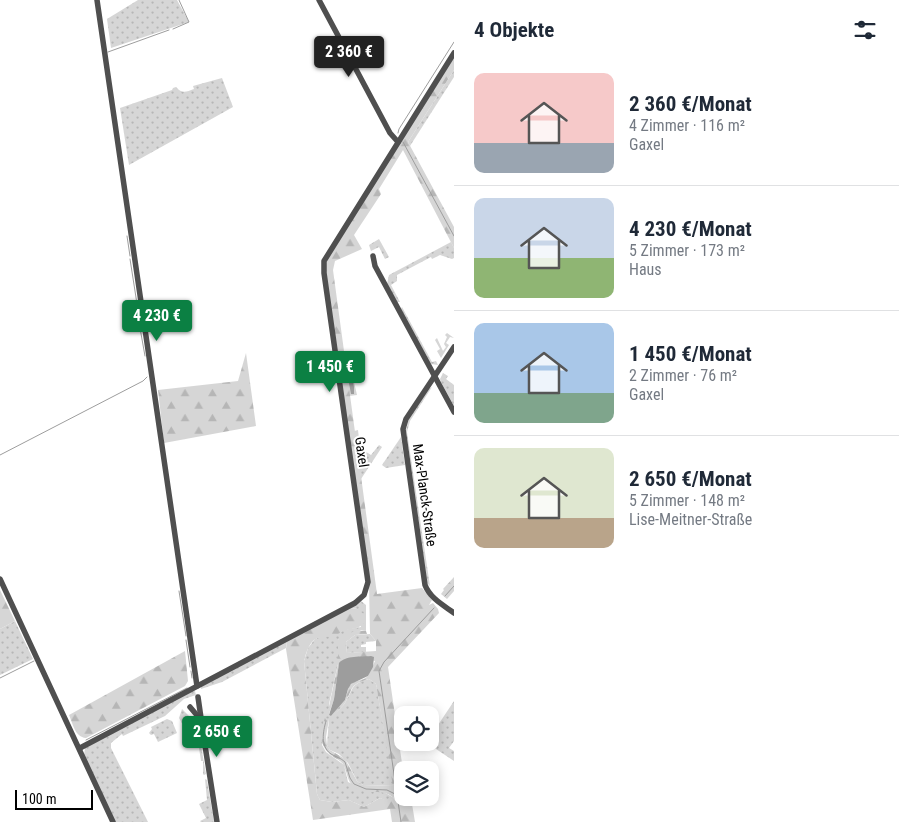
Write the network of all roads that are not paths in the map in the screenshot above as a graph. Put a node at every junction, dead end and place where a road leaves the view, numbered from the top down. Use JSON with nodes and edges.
{"nodes":[{"id":1,"x":97,"y":0,"type":"edge"},
{"id":2,"x":319,"y":0,"type":"edge"},
{"id":3,"x":454,"y":53,"type":"edge"},
{"id":4,"x":398,"y":142,"type":"junction"},
{"id":5,"x":373,"y":256,"type":"dead end"},
{"id":6,"x":454,"y":346,"type":"edge"},
{"id":7,"x":435,"y":376,"type":"junction"},
{"id":8,"x":454,"y":412,"type":"edge"},
{"id":9,"x":0,"y":579,"type":"edge"},
{"id":10,"x":454,"y":613,"type":"edge"},
{"id":11,"x":197,"y":686,"type":"junction"},
{"id":12,"x":198,"y":697,"type":"dead end"},
{"id":13,"x":190,"y":707,"type":"dead end"},
{"id":14,"x":201,"y":720,"type":"junction"},
{"id":15,"x":80,"y":748,"type":"junction"},
{"id":16,"x":113,"y":822,"type":"edge"},
{"id":17,"x":216,"y":822,"type":"edge"}],
"edges":[{"from":1,"to":11,"type":"street"},
{"from":2,"to":4,"type":"street"},
{"from":3,"to":4,"type":"street","name":"Gaxel"},
{"from":4,"to":11,"type":"street","name":"Gaxel"},
{"from":5,"to":7,"type":"street"},
{"from":6,"to":7,"type":"street","name":"Max-Planck-Straße"},
{"from":7,"to":8,"type":"street"},
{"from":7,"to":10,"type":"street","name":"Max-Planck-Straße"},
{"from":9,"to":15,"type":"street"},
{"from":11,"to":15,"type":"street","name":"Gaxel"},
{"from":12,"to":14,"type":"street"},
{"from":13,"to":14,"type":"street"},
{"from":14,"to":17,"type":"street"},
{"from":15,"to":16,"type":"street"}]}
